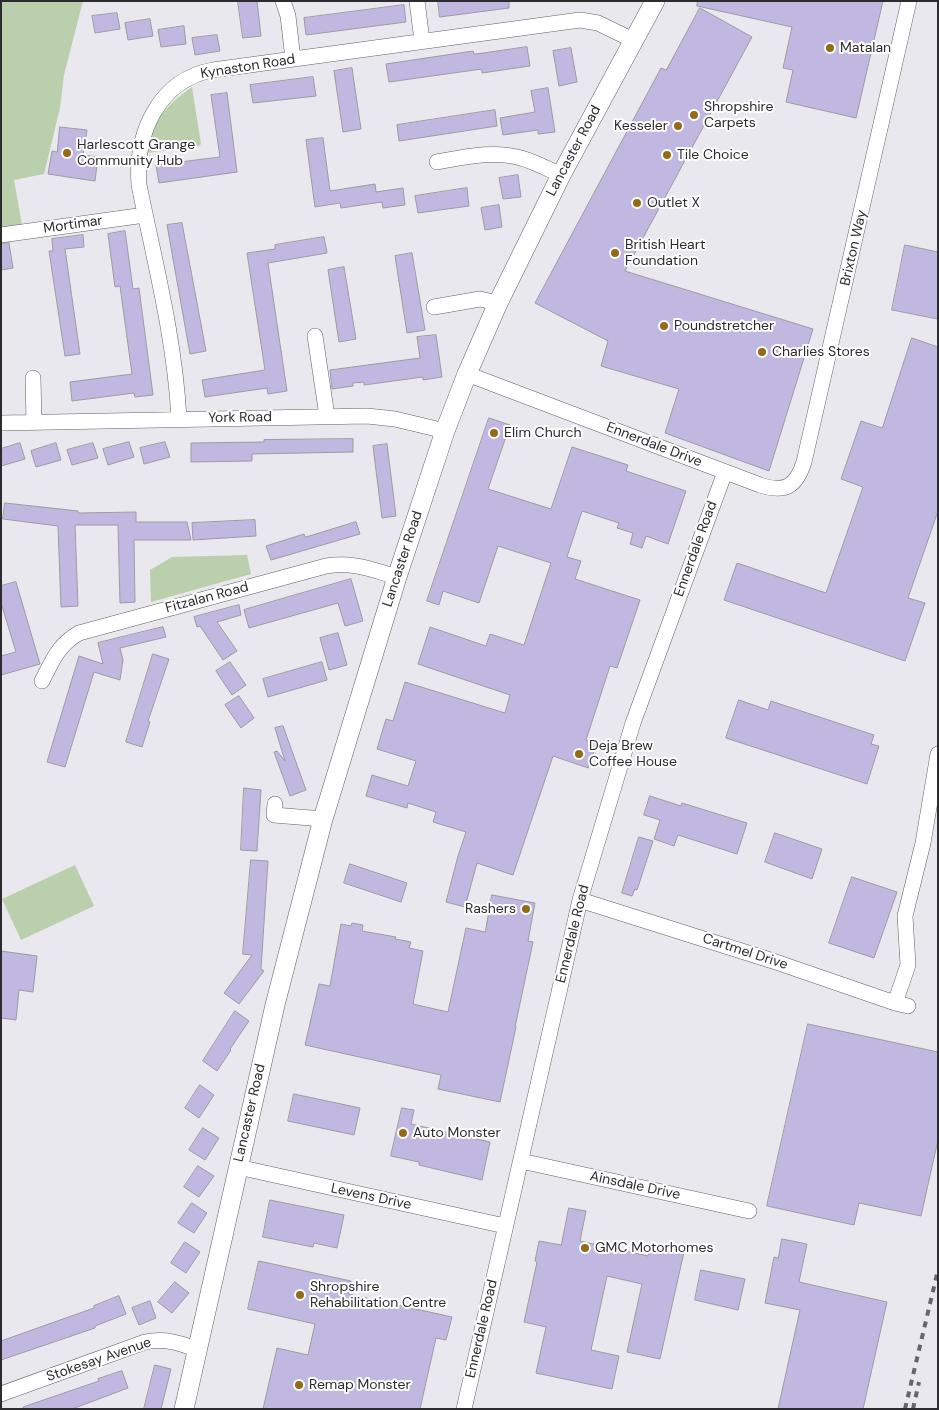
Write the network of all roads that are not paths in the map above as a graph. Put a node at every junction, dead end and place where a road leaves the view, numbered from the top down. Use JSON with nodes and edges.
{"nodes":[{"id":1,"x":282,"y":1,"type":"edge"},
{"id":2,"x":417,"y":1,"type":"edge"},
{"id":3,"x":655,"y":1,"type":"edge"},
{"id":4,"x":909,"y":1,"type":"edge"},
{"id":5,"x":633,"y":40,"type":"junction"},
{"id":6,"x":422,"y":41,"type":"junction"},
{"id":7,"x":293,"y":59,"type":"junction"},
{"id":8,"x":437,"y":162,"type":"dead end"},
{"id":9,"x":561,"y":175,"type":"junction"},
{"id":10,"x":145,"y":215,"type":"junction"},
{"id":11,"x":1,"y":235,"type":"edge"},
{"id":12,"x":498,"y":303,"type":"junction"},
{"id":13,"x":434,"y":307,"type":"dead end"},
{"id":14,"x":315,"y":336,"type":"dead end"},
{"id":15,"x":467,"y":374,"type":"junction"},
{"id":16,"x":33,"y":378,"type":"dead end"},
{"id":17,"x":327,"y":416,"type":"junction"},
{"id":18,"x":179,"y":419,"type":"junction"},
{"id":19,"x":1,"y":423,"type":"edge"},
{"id":20,"x":34,"y":423,"type":"junction"},
{"id":21,"x":445,"y":431,"type":"junction"},
{"id":22,"x":725,"y":472,"type":"junction"},
{"id":23,"x":786,"y":488,"type":"joint"},
{"id":24,"x":397,"y":577,"type":"junction"},
{"id":25,"x":42,"y":681,"type":"dead end"},
{"id":26,"x":938,"y":754,"type":"edge"},
{"id":27,"x":275,"y":804,"type":"dead end"},
{"id":28,"x":323,"y":819,"type":"junction"},
{"id":29,"x":580,"y":900,"type":"junction"},
{"id":30,"x":521,"y":1161,"type":"junction"},
{"id":31,"x":238,"y":1167,"type":"junction"},
{"id":32,"x":749,"y":1210,"type":"dead end"},
{"id":33,"x":505,"y":1226,"type":"junction"},
{"id":34,"x":198,"y":1350,"type":"junction"},
{"id":35,"x":1,"y":1394,"type":"edge"},
{"id":36,"x":184,"y":1409,"type":"edge"},
{"id":37,"x":464,"y":1409,"type":"edge"}],
"edges":[{"from":1,"to":7,"type":"street"},
{"from":2,"to":6,"type":"street"},
{"from":3,"to":5,"type":"street","name":"Lancaster Road"},
{"from":4,"to":23,"type":"street","name":"Brixton Way"},
{"from":5,"to":6,"type":"street","name":"Kynaston Road"},
{"from":5,"to":9,"type":"street","name":"Lancaster Road"},
{"from":6,"to":7,"type":"street","name":"Kynaston Road"},
{"from":7,"to":10,"type":"street","name":"Kynaston Road"},
{"from":8,"to":9,"type":"street"},
{"from":9,"to":12,"type":"street","name":"Lancaster Road"},
{"from":10,"to":11,"type":"street","name":"Mortimar"},
{"from":10,"to":18,"type":"street","name":"Kynaston Road"},
{"from":12,"to":13,"type":"street"},
{"from":12,"to":15,"type":"street","name":"Lancaster Road"},
{"from":14,"to":17,"type":"street"},
{"from":15,"to":21,"type":"street","name":"Lancaster Road"},
{"from":15,"to":22,"type":"street","name":"Ennerdale Drive"},
{"from":16,"to":20,"type":"street"},
{"from":17,"to":18,"type":"street","name":"York Road"},
{"from":17,"to":21,"type":"street","name":"York Road"},
{"from":18,"to":20,"type":"street","name":"York Road"},
{"from":19,"to":20,"type":"street","name":"York Road"},
{"from":21,"to":24,"type":"street","name":"Lancaster Road"},
{"from":22,"to":23,"type":"street","name":"Ennerdale Drive"},
{"from":22,"to":29,"type":"street","name":"Ennerdale Road"},
{"from":24,"to":25,"type":"street","name":"Fitzalan Road"},
{"from":24,"to":28,"type":"street","name":"Lancaster Road"},
{"from":26,"to":29,"type":"street","name":"Cartmel Drive"},
{"from":27,"to":28,"type":"street"},
{"from":28,"to":31,"type":"street","name":"Lancaster Road"},
{"from":29,"to":30,"type":"street","name":"Ennerdale Road"},
{"from":30,"to":32,"type":"street","name":"Ainsdale Drive"},
{"from":30,"to":33,"type":"street","name":"Ennerdale Road"},
{"from":31,"to":33,"type":"street","name":"Levens Drive"},
{"from":31,"to":34,"type":"street","name":"Lancaster Road"},
{"from":33,"to":37,"type":"street","name":"Ennerdale Road"},
{"from":34,"to":35,"type":"street","name":"Stokesay Avenue"},
{"from":34,"to":36,"type":"street","name":"Lancaster Road"}]}
